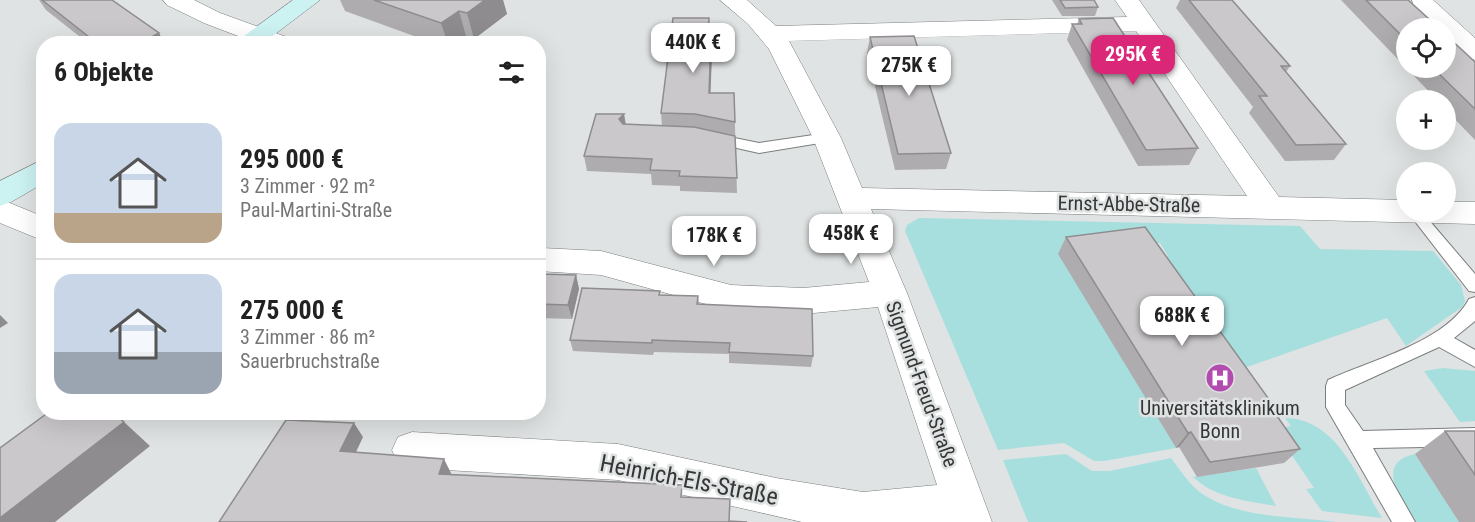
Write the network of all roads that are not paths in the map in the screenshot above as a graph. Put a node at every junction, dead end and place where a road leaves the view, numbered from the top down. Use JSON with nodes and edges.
{"nodes":[{"id":1,"x":175,"y":0,"type":"edge"},
{"id":2,"x":309,"y":0,"type":"edge"},
{"id":3,"x":732,"y":0,"type":"edge"},
{"id":4,"x":1127,"y":0,"type":"edge"},
{"id":5,"x":1422,"y":2,"type":"dead end"},
{"id":6,"x":1144,"y":24,"type":"junction"},
{"id":7,"x":770,"y":34,"type":"junction"},
{"id":8,"x":244,"y":36,"type":"edge"},
{"id":9,"x":257,"y":36,"type":"edge"},
{"id":10,"x":1475,"y":52,"type":"edge"},
{"id":11,"x":695,"y":135,"type":"edge"},
{"id":12,"x":827,"y":138,"type":"junction"},
{"id":13,"x":36,"y":174,"type":"edge"},
{"id":14,"x":0,"y":195,"type":"edge"},
{"id":15,"x":851,"y":198,"type":"junction"},
{"id":16,"x":1270,"y":207,"type":"junction"},
{"id":17,"x":0,"y":210,"type":"edge"},
{"id":18,"x":1396,"y":211,"type":"edge"},
{"id":19,"x":1456,"y":213,"type":"edge"},
{"id":20,"x":1475,"y":213,"type":"edge"},
{"id":21,"x":1420,"y":222,"type":"edge"},
{"id":22,"x":36,"y":226,"type":"edge"},
{"id":23,"x":546,"y":261,"type":"edge"},
{"id":24,"x":1475,"y":286,"type":"edge"},
{"id":25,"x":890,"y":293,"type":"junction"},
{"id":26,"x":1475,"y":303,"type":"edge"},
{"id":27,"x":1438,"y":338,"type":"junction"},
{"id":28,"x":1475,"y":359,"type":"edge"},
{"id":29,"x":1475,"y":437,"type":"edge"},
{"id":30,"x":1358,"y":440,"type":"junction"},
{"id":31,"x":412,"y":450,"type":"dead end"},
{"id":32,"x":967,"y":512,"type":"edge"},
{"id":33,"x":1404,"y":522,"type":"edge"}],
"edges":[{"from":1,"to":8,"type":"street"},
{"from":2,"to":9,"type":"street"},
{"from":3,"to":7,"type":"street","name":"Sigmund-Freud-Straße"},
{"from":4,"to":6,"type":"street"},
{"from":5,"to":10,"type":"street"},
{"from":6,"to":7,"type":"street"},
{"from":6,"to":16,"type":"street"},
{"from":7,"to":12,"type":"street","name":"Sigmund-Freud-Straße"},
{"from":11,"to":12,"type":"lane"},
{"from":12,"to":15,"type":"street","name":"Sigmund-Freud-Straße"},
{"from":13,"to":14,"type":"street"},
{"from":15,"to":16,"type":"street","name":"Ernst-Abbe-Straße"},
{"from":15,"to":25,"type":"street","name":"Sigmund-Freud-Straße"},
{"from":16,"to":18,"type":"street","name":"Ernst-Abbe-Straße"},
{"from":17,"to":22,"type":"street"},
{"from":19,"to":20,"type":"street","name":"Ernst-Abbe-Straße"},
{"from":21,"to":24,"type":"lane"},
{"from":23,"to":25,"type":"street"},
{"from":25,"to":32,"type":"street","name":"Sigmund-Freud-Straße"},
{"from":26,"to":27,"type":"lane"},
{"from":27,"to":28,"type":"lane"},
{"from":27,"to":30,"type":"lane"},
{"from":29,"to":30,"type":"lane"},
{"from":30,"to":33,"type":"lane"},
{"from":31,"to":32,"type":"street","name":"Heinrich-Els-Straße"}]}
